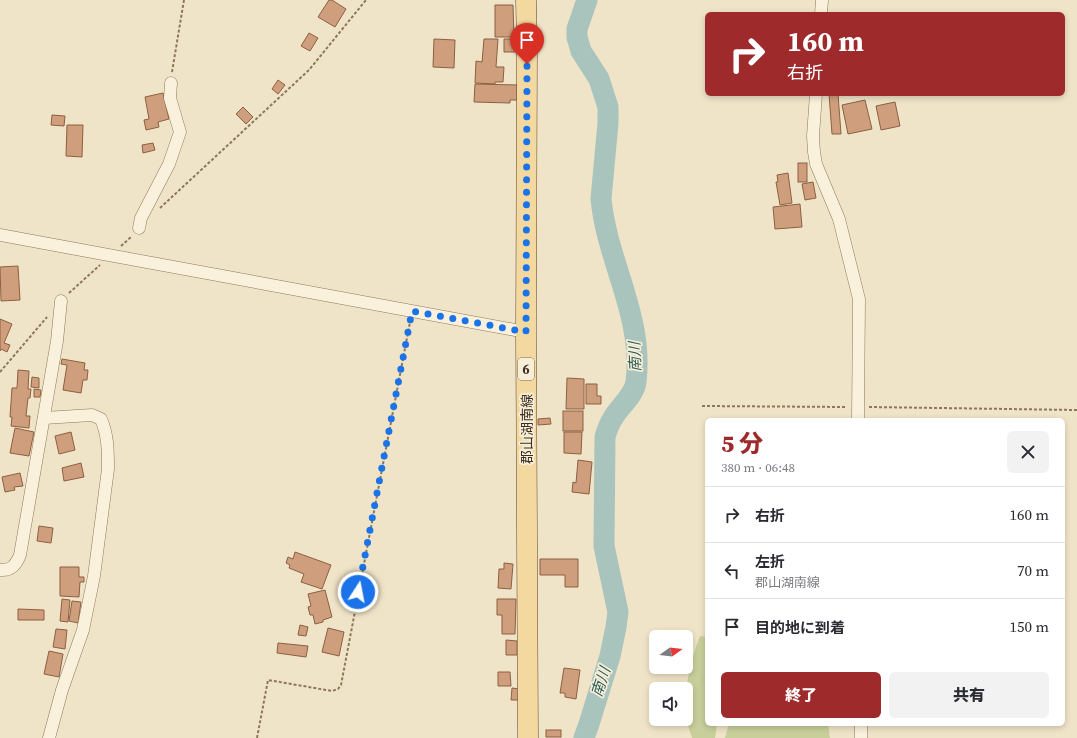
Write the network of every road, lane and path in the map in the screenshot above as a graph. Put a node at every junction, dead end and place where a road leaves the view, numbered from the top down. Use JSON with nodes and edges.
{"nodes":[{"id":1,"x":184,"y":0,"type":"edge"},
{"id":2,"x":366,"y":0,"type":"edge"},
{"id":3,"x":526,"y":0,"type":"edge"},
{"id":4,"x":822,"y":0,"type":"edge"},
{"id":5,"x":821,"y":12,"type":"edge"},
{"id":6,"x":171,"y":83,"type":"joint"},
{"id":7,"x":816,"y":96,"type":"edge"},
{"id":8,"x":157,"y":211,"type":"dead end"},
{"id":9,"x":139,"y":228,"type":"joint"},
{"id":10,"x":0,"y":235,"type":"edge"},
{"id":11,"x":111,"y":255,"type":"junction"},
{"id":12,"x":61,"y":301,"type":"junction"},
{"id":13,"x":412,"y":311,"type":"junction"},
{"id":14,"x":526,"y":332,"type":"junction"},
{"id":15,"x":0,"y":372,"type":"edge"},
{"id":16,"x":702,"y":406,"type":"dead end"},
{"id":17,"x":858,"y":407,"type":"junction"},
{"id":18,"x":1077,"y":410,"type":"edge"},
{"id":19,"x":44,"y":418,"type":"junction"},
{"id":20,"x":858,"y":418,"type":"edge"},
{"id":21,"x":0,"y":570,"type":"edge"},
{"id":22,"x":860,"y":726,"type":"edge"},
{"id":23,"x":49,"y":738,"type":"edge"},
{"id":24,"x":257,"y":738,"type":"edge"},
{"id":25,"x":528,"y":738,"type":"edge"},
{"id":26,"x":861,"y":738,"type":"edge"}],
"edges":[{"from":1,"to":6,"type":"path"},
{"from":2,"to":8,"type":"path"},
{"from":3,"to":14,"type":"main road","name":"郡山湖南線","number":"6"},
{"from":4,"to":5,"type":"street"},
{"from":6,"to":9,"type":"street"},
{"from":7,"to":17,"type":"street"},
{"from":9,"to":11,"type":"path"},
{"from":10,"to":11,"type":"street"},
{"from":11,"to":12,"type":"path"},
{"from":11,"to":13,"type":"street"},
{"from":12,"to":15,"type":"path"},
{"from":12,"to":19,"type":"street"},
{"from":13,"to":14,"type":"street"},
{"from":13,"to":24,"type":"path"},
{"from":14,"to":25,"type":"main road","name":"郡山湖南線","number":"6"},
{"from":16,"to":17,"type":"path"},
{"from":17,"to":18,"type":"path"},
{"from":17,"to":20,"type":"street"},
{"from":19,"to":21,"type":"street"},
{"from":19,"to":23,"type":"street"},
{"from":22,"to":26,"type":"street"}]}
